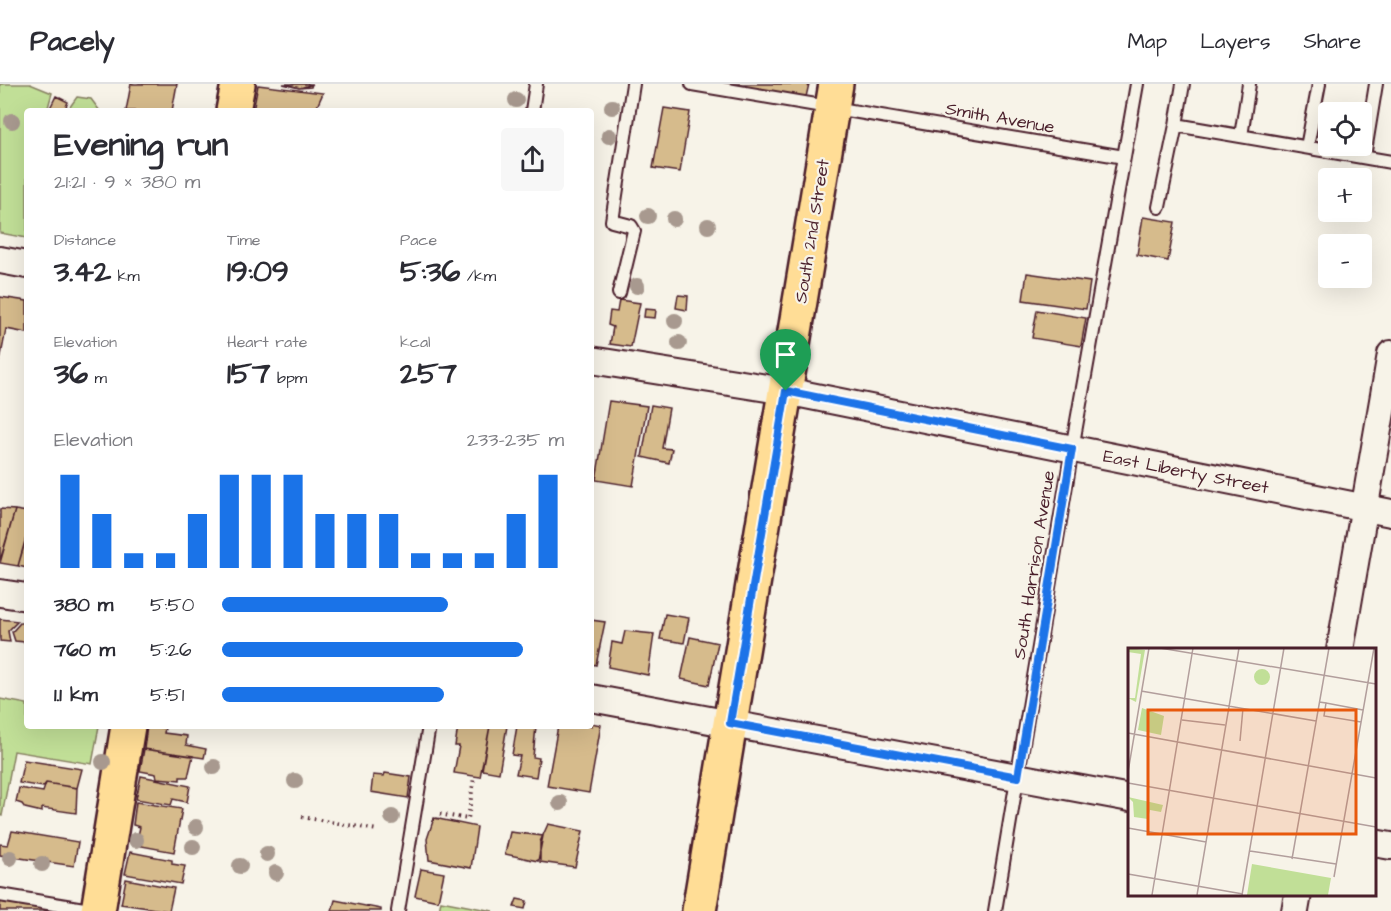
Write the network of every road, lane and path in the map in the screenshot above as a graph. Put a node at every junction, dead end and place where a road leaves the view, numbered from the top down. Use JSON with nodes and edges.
{"nodes":[{"id":1,"x":238,"y":84,"type":"edge"},
{"id":2,"x":536,"y":84,"type":"edge"},
{"id":3,"x":633,"y":84,"type":"edge"},
{"id":4,"x":692,"y":84,"type":"edge"},
{"id":5,"x":1137,"y":84,"type":"edge"},
{"id":6,"x":1183,"y":84,"type":"edge"},
{"id":7,"x":1250,"y":84,"type":"edge"},
{"id":8,"x":1319,"y":84,"type":"edge"},
{"id":9,"x":1376,"y":84,"type":"edge"},
{"id":10,"x":834,"y":96,"type":"edge"},
{"id":11,"x":234,"y":108,"type":"edge"},
{"id":12,"x":532,"y":108,"type":"edge"},
{"id":13,"x":1176,"y":125,"type":"junction"},
{"id":14,"x":1241,"y":136,"type":"junction"},
{"id":15,"x":1307,"y":147,"type":"junction"},
{"id":16,"x":1124,"y":157,"type":"junction"},
{"id":17,"x":1364,"y":157,"type":"junction"},
{"id":18,"x":1391,"y":162,"type":"edge"},
{"id":19,"x":1159,"y":207,"type":"dead end"},
{"id":20,"x":0,"y":260,"type":"edge"},
{"id":21,"x":24,"y":264,"type":"edge"},
{"id":22,"x":619,"y":293,"type":"dead end"},
{"id":23,"x":1391,"y":354,"type":"edge"},
{"id":24,"x":594,"y":360,"type":"edge"},
{"id":25,"x":786,"y":391,"type":"junction"},
{"id":26,"x":1072,"y":449,"type":"junction"},
{"id":27,"x":1365,"y":508,"type":"junction"},
{"id":28,"x":1391,"y":513,"type":"edge"},
{"id":29,"x":0,"y":593,"type":"edge"},
{"id":30,"x":24,"y":597,"type":"edge"},
{"id":31,"x":1340,"y":648,"type":"edge"},
{"id":32,"x":594,"y":699,"type":"edge"},
{"id":33,"x":730,"y":723,"type":"junction"},
{"id":34,"x":128,"y":729,"type":"edge"},
{"id":35,"x":428,"y":729,"type":"edge"},
{"id":36,"x":474,"y":777,"type":"dead end"},
{"id":37,"x":1018,"y":777,"type":"junction"},
{"id":38,"x":1128,"y":798,"type":"edge"},
{"id":39,"x":302,"y":817,"type":"dead end"},
{"id":40,"x":438,"y":819,"type":"dead end"},
{"id":41,"x":377,"y":830,"type":"dead end"},
{"id":42,"x":1376,"y":843,"type":"edge"},
{"id":43,"x":1391,"y":846,"type":"edge"},
{"id":44,"x":0,"y":895,"type":"edge"},
{"id":45,"x":1298,"y":896,"type":"edge"},
{"id":46,"x":98,"y":911,"type":"edge"},
{"id":47,"x":398,"y":911,"type":"edge"},
{"id":48,"x":699,"y":911,"type":"edge"},
{"id":49,"x":995,"y":911,"type":"edge"},
{"id":50,"x":1295,"y":911,"type":"edge"}],
"edges":[{"from":1,"to":11,"type":"main road"},
{"from":2,"to":12,"type":"lane"},
{"from":3,"to":22,"type":"lane"},
{"from":4,"to":10,"type":"lane","name":"Smith Avenue"},
{"from":5,"to":16,"type":"lane","name":"South Harrison Avenue"},
{"from":6,"to":13,"type":"lane"},
{"from":7,"to":14,"type":"lane"},
{"from":8,"to":15,"type":"lane"},
{"from":9,"to":17,"type":"lane"},
{"from":10,"to":16,"type":"lane","name":"Smith Avenue"},
{"from":10,"to":25,"type":"main road","name":"South 2nd Street"},
{"from":13,"to":14,"type":"lane"},
{"from":13,"to":19,"type":"lane"},
{"from":14,"to":15,"type":"lane"},
{"from":15,"to":17,"type":"lane"},
{"from":16,"to":26,"type":"lane","name":"South Harrison Avenue"},
{"from":17,"to":18,"type":"lane"},
{"from":20,"to":21,"type":"street"},
{"from":23,"to":27,"type":"street"},
{"from":24,"to":25,"type":"street","name":"East Liberty Street"},
{"from":25,"to":26,"type":"street","name":"East Liberty Street"},
{"from":25,"to":33,"type":"main road","name":"South 2nd Street"},
{"from":26,"to":27,"type":"street","name":"East Liberty Street"},
{"from":26,"to":37,"type":"lane","name":"South Harrison Avenue"},
{"from":27,"to":28,"type":"street","name":"East Liberty Street"},
{"from":27,"to":31,"type":"street"},
{"from":29,"to":30,"type":"street"},
{"from":32,"to":33,"type":"street"},
{"from":33,"to":37,"type":"street"},
{"from":33,"to":48,"type":"main road","name":"South 2nd Street"},
{"from":34,"to":46,"type":"main road"},
{"from":35,"to":47,"type":"lane"},
{"from":36,"to":40,"type":"path"},
{"from":37,"to":38,"type":"street"},
{"from":37,"to":49,"type":"lane","name":"South Harrison Avenue"},
{"from":39,"to":41,"type":"path"},
{"from":42,"to":43,"type":"street"},
{"from":44,"to":46,"type":"lane"},
{"from":45,"to":50,"type":"street"}]}
